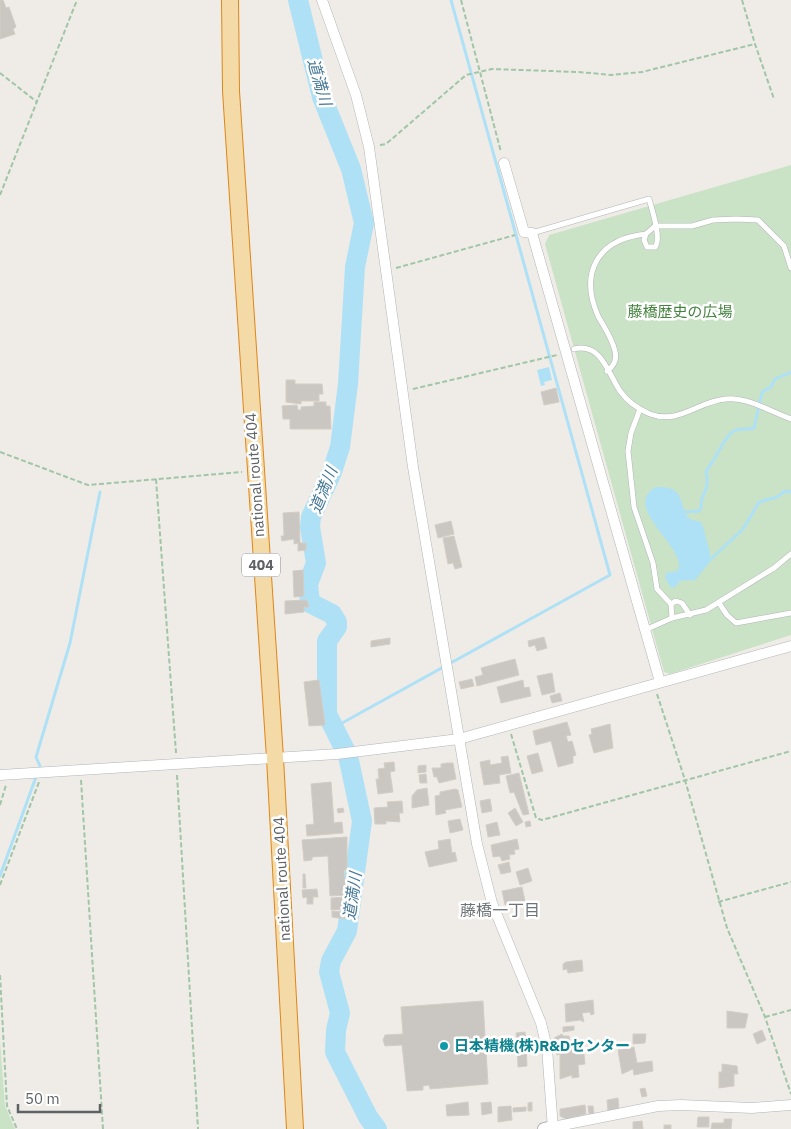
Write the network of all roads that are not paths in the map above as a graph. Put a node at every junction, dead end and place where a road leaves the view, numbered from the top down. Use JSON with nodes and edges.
{"nodes":[{"id":1,"x":230,"y":0,"type":"edge"},
{"id":2,"x":322,"y":0,"type":"edge"},
{"id":3,"x":504,"y":163,"type":"road end"},
{"id":4,"x":655,"y":226,"type":"junction"},
{"id":5,"x":528,"y":233,"type":"junction"},
{"id":6,"x":646,"y":234,"type":"junction"},
{"id":7,"x":791,"y":268,"type":"edge"},
{"id":8,"x":571,"y":351,"type":"junction"},
{"id":9,"x":607,"y":371,"type":"junction"},
{"id":10,"x":640,"y":409,"type":"junction"},
{"id":11,"x":791,"y":419,"type":"edge"},
{"id":12,"x":791,"y":554,"type":"edge"},
{"id":13,"x":720,"y":603,"type":"junction"},
{"id":14,"x":671,"y":604,"type":"junction"},
{"id":15,"x":791,"y":613,"type":"edge"},
{"id":16,"x":690,"y":615,"type":"junction"},
{"id":17,"x":672,"y":618,"type":"junction"},
{"id":18,"x":644,"y":630,"type":"junction"},
{"id":19,"x":791,"y":646,"type":"edge"},
{"id":20,"x":657,"y":683,"type":"junction"},
{"id":21,"x":459,"y":739,"type":"junction"},
{"id":22,"x":275,"y":758,"type":"junction"},
{"id":23,"x":5,"y":775,"type":"edge"},
{"id":24,"x":791,"y":1105,"type":"edge"},
{"id":25,"x":550,"y":1128,"type":"edge"},
{"id":26,"x":295,"y":1129,"type":"edge"}],
"edges":[{"from":1,"to":22,"type":"highway","name":"national route 404","number":"404"},
{"from":2,"to":21,"type":"street"},
{"from":3,"to":5,"type":"street"},
{"from":4,"to":5,"type":"lane"},
{"from":4,"to":6,"type":"lane"},
{"from":4,"to":6,"type":"lane"},
{"from":4,"to":7,"type":"lane"},
{"from":5,"to":8,"type":"street"},
{"from":6,"to":9,"type":"lane"},
{"from":8,"to":9,"type":"lane"},
{"from":8,"to":18,"type":"street"},
{"from":9,"to":10,"type":"lane"},
{"from":10,"to":11,"type":"lane"},
{"from":10,"to":14,"type":"lane"},
{"from":12,"to":13,"type":"lane"},
{"from":13,"to":15,"type":"lane"},
{"from":13,"to":16,"type":"lane"},
{"from":14,"to":16,"type":"lane"},
{"from":14,"to":17,"type":"lane"},
{"from":16,"to":17,"type":"lane"},
{"from":17,"to":18,"type":"lane"},
{"from":18,"to":20,"type":"street"},
{"from":19,"to":20,"type":"street"},
{"from":20,"to":21,"type":"street"},
{"from":21,"to":22,"type":"street"},
{"from":21,"to":25,"type":"street"},
{"from":22,"to":23,"type":"street"},
{"from":22,"to":26,"type":"highway","name":"national route 404","number":"404"},
{"from":24,"to":25,"type":"street"}]}
